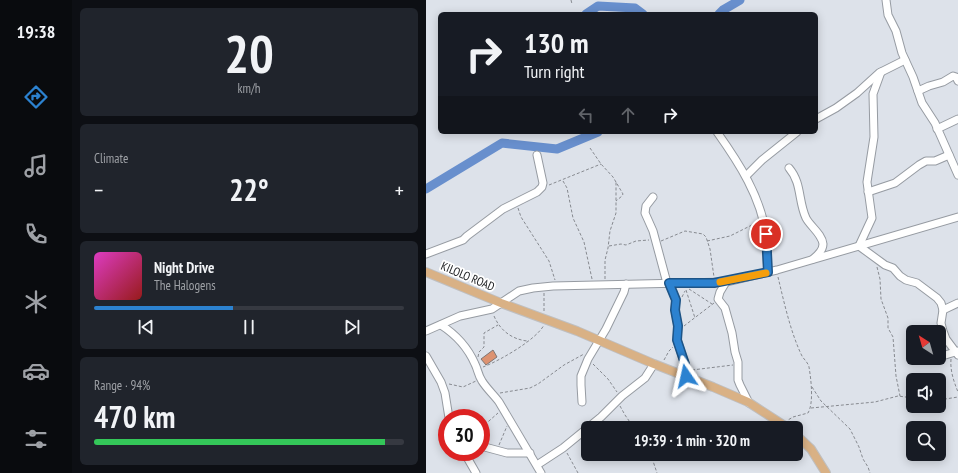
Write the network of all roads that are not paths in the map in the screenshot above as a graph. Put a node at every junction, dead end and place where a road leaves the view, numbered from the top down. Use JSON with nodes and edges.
{"nodes":[{"id":1,"x":886,"y":0,"type":"edge"},
{"id":2,"x":905,"y":60,"type":"junction"},
{"id":3,"x":881,"y":72,"type":"junction"},
{"id":4,"x":958,"y":81,"type":"edge"},
{"id":5,"x":918,"y":91,"type":"junction"},
{"id":6,"x":818,"y":118,"type":"edge"},
{"id":7,"x":958,"y":119,"type":"edge"},
{"id":8,"x":937,"y":129,"type":"junction"},
{"id":9,"x":718,"y":134,"type":"edge"},
{"id":10,"x":794,"y":134,"type":"edge"},
{"id":11,"x":537,"y":155,"type":"dead end"},
{"id":12,"x":949,"y":155,"type":"junction"},
{"id":13,"x":955,"y":161,"type":"edge"},
{"id":14,"x":789,"y":168,"type":"dead end"},
{"id":15,"x":958,"y":175,"type":"edge"},
{"id":16,"x":746,"y":176,"type":"junction"},
{"id":17,"x":868,"y":192,"type":"junction"},
{"id":18,"x":653,"y":197,"type":"dead end"},
{"id":19,"x":958,"y":217,"type":"edge"},
{"id":20,"x":859,"y":246,"type":"junction"},
{"id":21,"x":426,"y":254,"type":"edge"},
{"id":22,"x":813,"y":259,"type":"junction"},
{"id":23,"x":426,"y":272,"type":"edge"},
{"id":24,"x":768,"y":272,"type":"junction"},
{"id":25,"x":726,"y":282,"type":"junction"},
{"id":26,"x":668,"y":283,"type":"junction"},
{"id":27,"x":626,"y":284,"type":"junction"},
{"id":28,"x":501,"y":303,"type":"junction"},
{"id":29,"x":958,"y":304,"type":"edge"},
{"id":30,"x":943,"y":310,"type":"junction"},
{"id":31,"x":441,"y":325,"type":"junction"},
{"id":32,"x":426,"y":330,"type":"edge"},
{"id":33,"x":600,"y":341,"type":"junction"},
{"id":34,"x":956,"y":353,"type":"edge"},
{"id":35,"x":946,"y":355,"type":"edge"},
{"id":36,"x":426,"y":356,"type":"edge"},
{"id":37,"x":658,"y":365,"type":"junction"},
{"id":38,"x":686,"y":373,"type":"junction"},
{"id":39,"x":582,"y":402,"type":"dead end"},
{"id":40,"x":749,"y":403,"type":"junction"},
{"id":41,"x":447,"y":409,"type":"edge"},
{"id":42,"x":777,"y":421,"type":"edge"},
{"id":43,"x":803,"y":442,"type":"edge"},
{"id":44,"x":490,"y":449,"type":"edge"},
{"id":45,"x":530,"y":453,"type":"junction"},
{"id":46,"x":469,"y":461,"type":"edge"},
{"id":47,"x":537,"y":465,"type":"junction"},
{"id":48,"x":476,"y":473,"type":"edge"},
{"id":49,"x":541,"y":473,"type":"edge"},
{"id":50,"x":826,"y":473,"type":"edge"}],
"edges":[{"from":1,"to":2,"type":"street"},
{"from":2,"to":3,"type":"street"},
{"from":2,"to":5,"type":"street"},
{"from":3,"to":6,"type":"street"},
{"from":3,"to":17,"type":"street"},
{"from":4,"to":5,"type":"street"},
{"from":5,"to":8,"type":"street"},
{"from":7,"to":8,"type":"street"},
{"from":8,"to":12,"type":"street"},
{"from":9,"to":16,"type":"street"},
{"from":10,"to":16,"type":"street"},
{"from":11,"to":21,"type":"street"},
{"from":12,"to":13,"type":"street"},
{"from":12,"to":17,"type":"street"},
{"from":13,"to":15,"type":"street"},
{"from":14,"to":22,"type":"street"},
{"from":16,"to":24,"type":"street"},
{"from":17,"to":20,"type":"street"},
{"from":18,"to":26,"type":"street"},
{"from":19,"to":20,"type":"street"},
{"from":20,"to":22,"type":"street"},
{"from":20,"to":30,"type":"street"},
{"from":22,"to":24,"type":"street"},
{"from":23,"to":28,"type":"main road","name":"KILOLO ROAD"},
{"from":24,"to":25,"type":"street"},
{"from":25,"to":26,"type":"street"},
{"from":25,"to":40,"type":"street"},
{"from":26,"to":27,"type":"street"},
{"from":26,"to":38,"type":"street"},
{"from":27,"to":28,"type":"street"},
{"from":27,"to":33,"type":"street"},
{"from":28,"to":31,"type":"street"},
{"from":28,"to":33,"type":"main road","name":"KILOLO ROAD"},
{"from":29,"to":30,"type":"street"},
{"from":30,"to":34,"type":"street"},
{"from":31,"to":32,"type":"street"},
{"from":31,"to":45,"type":"street"},
{"from":33,"to":37,"type":"main road","name":"KILOLO ROAD"},
{"from":33,"to":39,"type":"street"},
{"from":34,"to":35,"type":"street"},
{"from":36,"to":41,"type":"street"},
{"from":37,"to":38,"type":"main road","name":"KILOLO ROAD"},
{"from":37,"to":47,"type":"street"},
{"from":38,"to":40,"type":"main road","name":"KILOLO ROAD"},
{"from":40,"to":42,"type":"main road","name":"KILOLO ROAD"},
{"from":43,"to":50,"type":"main road"},
{"from":44,"to":45,"type":"street"},
{"from":45,"to":47,"type":"street"},
{"from":46,"to":48,"type":"street"},
{"from":47,"to":49,"type":"street"}]}
